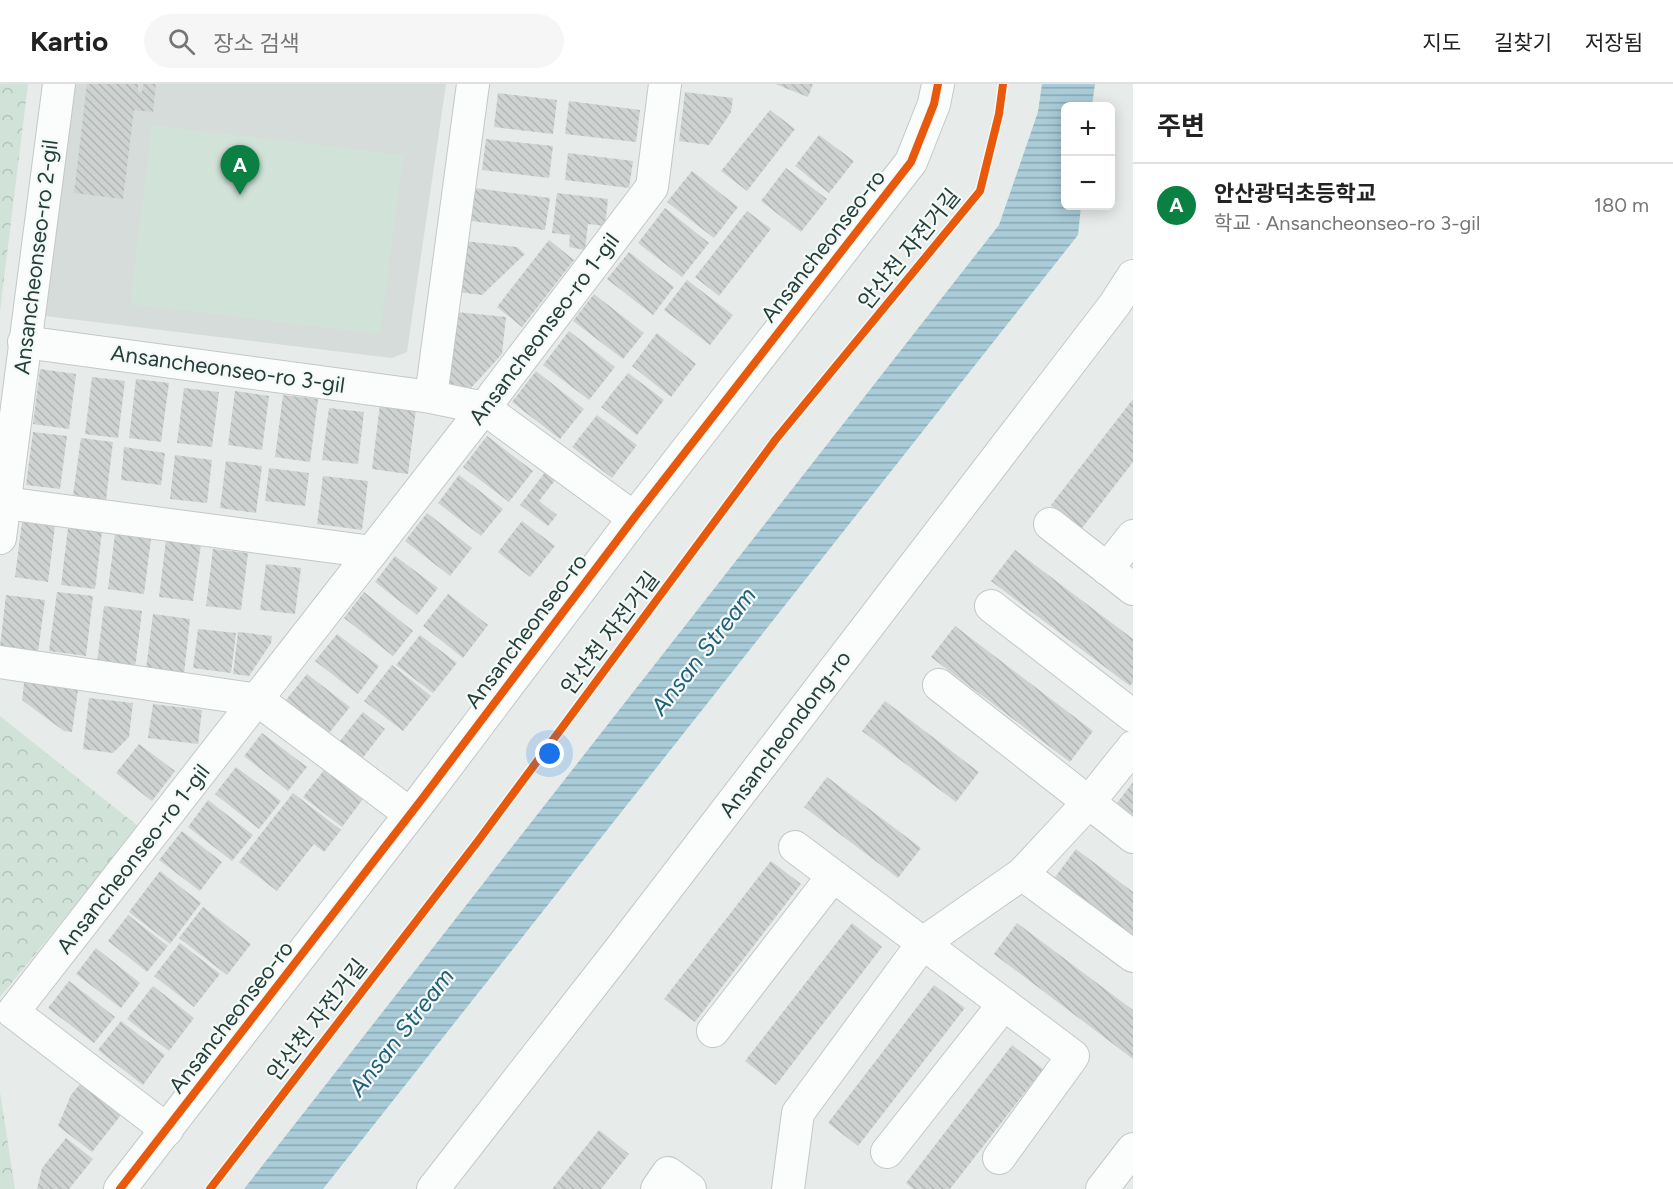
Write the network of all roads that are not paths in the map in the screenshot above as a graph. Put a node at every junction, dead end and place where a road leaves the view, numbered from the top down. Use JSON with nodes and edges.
{"nodes":[{"id":1,"x":59,"y":84,"type":"edge"},
{"id":2,"x":473,"y":84,"type":"edge"},
{"id":3,"x":664,"y":84,"type":"edge"},
{"id":4,"x":938,"y":84,"type":"edge"},
{"id":5,"x":1133,"y":276,"type":"edge"},
{"id":6,"x":24,"y":342,"type":"junction"},
{"id":7,"x":431,"y":397,"type":"junction"},
{"id":8,"x":484,"y":408,"type":"junction"},
{"id":9,"x":5,"y":503,"type":"junction"},
{"id":10,"x":634,"y":518,"type":"junction"},
{"id":11,"x":1050,"y":524,"type":"dead end"},
{"id":12,"x":1133,"y":536,"type":"edge"},
{"id":13,"x":0,"y":538,"type":"edge"},
{"id":14,"x":372,"y":552,"type":"junction"},
{"id":15,"x":1107,"y":569,"type":"junction"},
{"id":16,"x":1133,"y":589,"type":"edge"},
{"id":17,"x":991,"y":606,"type":"dead end"},
{"id":18,"x":0,"y":662,"type":"edge"},
{"id":19,"x":939,"y":685,"type":"dead end"},
{"id":20,"x":258,"y":700,"type":"junction"},
{"id":21,"x":1133,"y":716,"type":"edge"},
{"id":22,"x":1133,"y":747,"type":"edge"},
{"id":23,"x":1089,"y":802,"type":"junction"},
{"id":24,"x":410,"y":814,"type":"junction"},
{"id":25,"x":1133,"y":837,"type":"edge"},
{"id":26,"x":795,"y":847,"type":"dead end"},
{"id":27,"x":1022,"y":874,"type":"junction"},
{"id":28,"x":833,"y":876,"type":"junction"},
{"id":29,"x":923,"y":943,"type":"junction"},
{"id":30,"x":1133,"y":956,"type":"edge"},
{"id":31,"x":1004,"y":1004,"type":"junction"},
{"id":32,"x":713,"y":1031,"type":"dead end"},
{"id":33,"x":166,"y":1130,"type":"junction"},
{"id":34,"x":1133,"y":1149,"type":"edge"},
{"id":35,"x":887,"y":1152,"type":"dead end"},
{"id":36,"x":999,"y":1158,"type":"dead end"},
{"id":37,"x":120,"y":1189,"type":"edge"},
{"id":38,"x":433,"y":1189,"type":"edge"},
{"id":39,"x":657,"y":1189,"type":"edge"},
{"id":40,"x":690,"y":1189,"type":"edge"},
{"id":41,"x":788,"y":1189,"type":"edge"},
{"id":42,"x":1102,"y":1189,"type":"edge"}],
"edges":[{"from":1,"to":6,"type":"street","name":"Ansancheonseo-ro 2-gil"},
{"from":2,"to":7,"type":"street"},
{"from":3,"to":8,"type":"street","name":"Ansancheonseo-ro 1-gil"},
{"from":4,"to":10,"type":"street","name":"Ansancheonseo-ro"},
{"from":5,"to":38,"type":"street","name":"Ansancheondong-ro"},
{"from":6,"to":7,"type":"street","name":"Ansancheonseo-ro 3-gil"},
{"from":6,"to":9,"type":"street","name":"Ansancheonseo-ro 2-gil"},
{"from":7,"to":8,"type":"street","name":"Ansancheonseo-ro 3-gil"},
{"from":8,"to":10,"type":"street","name":"Ansancheonseo-ro 3-gil"},
{"from":8,"to":14,"type":"street","name":"Ansancheonseo-ro 1-gil"},
{"from":9,"to":13,"type":"street","name":"Ansancheonseo-ro 2-gil"},
{"from":9,"to":14,"type":"street"},
{"from":10,"to":24,"type":"street","name":"Ansancheonseo-ro"},
{"from":11,"to":15,"type":"street"},
{"from":12,"to":15,"type":"street"},
{"from":14,"to":20,"type":"street","name":"Ansancheonseo-ro 1-gil"},
{"from":15,"to":16,"type":"street"},
{"from":17,"to":21,"type":"street"},
{"from":18,"to":20,"type":"street"},
{"from":19,"to":23,"type":"street"},
{"from":20,"to":24,"type":"street"},
{"from":20,"to":33,"type":"street","name":"Ansancheonseo-ro 1-gil"},
{"from":22,"to":23,"type":"street"},
{"from":23,"to":25,"type":"street"},
{"from":23,"to":27,"type":"street"},
{"from":24,"to":33,"type":"street","name":"Ansancheonseo-ro"},
{"from":26,"to":28,"type":"street"},
{"from":27,"to":29,"type":"street"},
{"from":27,"to":30,"type":"street"},
{"from":28,"to":29,"type":"street"},
{"from":28,"to":32,"type":"street"},
{"from":29,"to":31,"type":"street"},
{"from":29,"to":41,"type":"street"},
{"from":31,"to":35,"type":"street"},
{"from":31,"to":36,"type":"street"},
{"from":33,"to":37,"type":"street","name":"Ansancheonseo-ro"},
{"from":34,"to":42,"type":"street"},
{"from":39,"to":40,"type":"street"}]}
